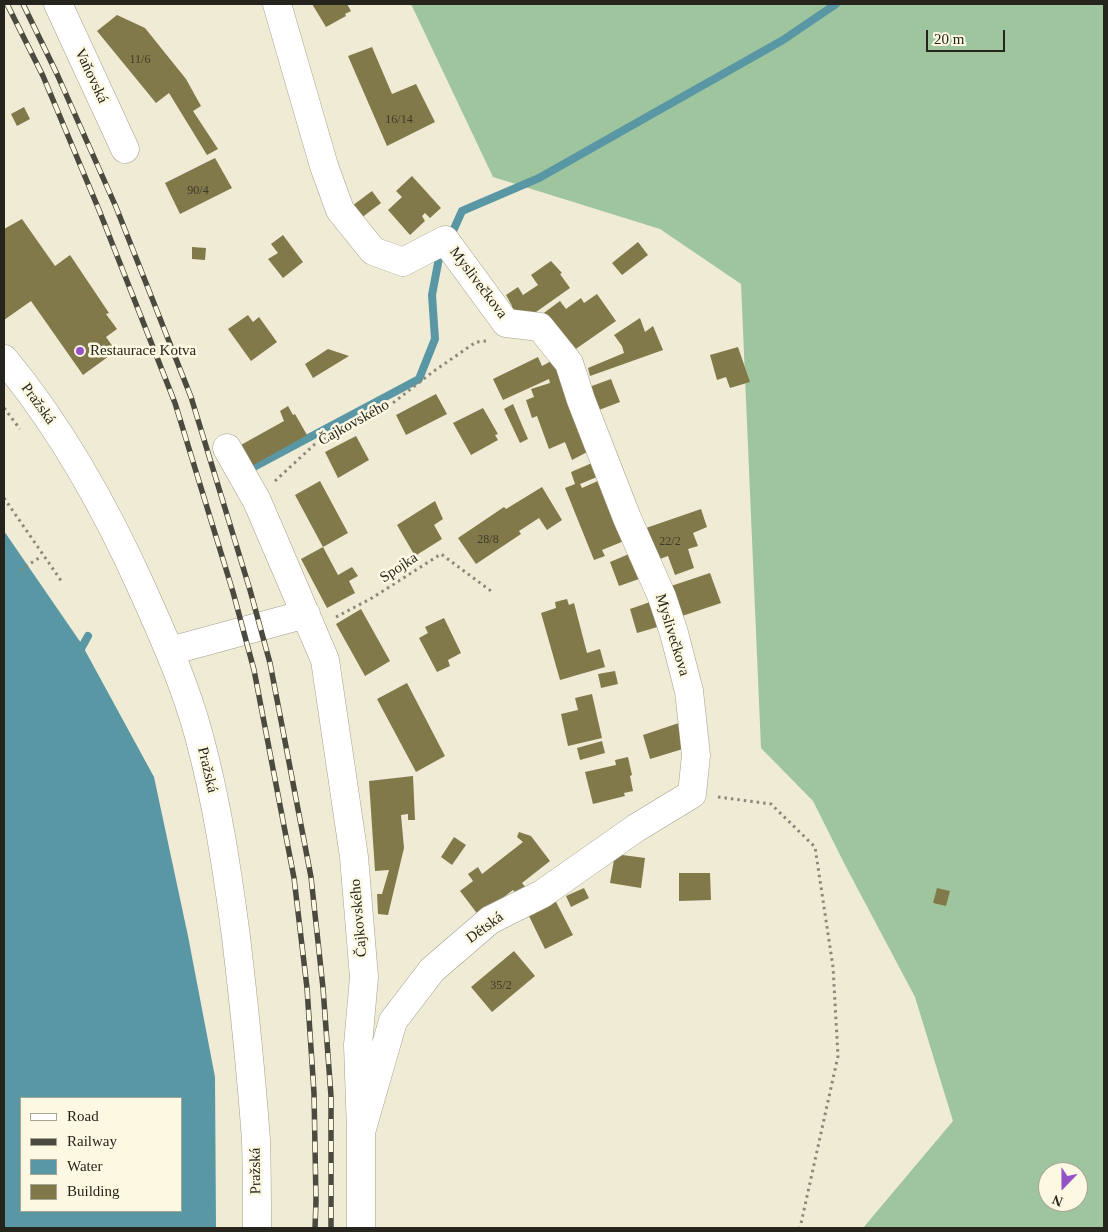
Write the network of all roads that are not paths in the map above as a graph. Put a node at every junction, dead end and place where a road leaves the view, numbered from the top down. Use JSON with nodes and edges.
{"nodes":[{"id":1,"x":58,"y":4,"type":"edge"},
{"id":2,"x":278,"y":4,"type":"edge"},
{"id":3,"x":124,"y":149,"type":"dead end"},
{"id":4,"x":4,"y":359,"type":"edge"},
{"id":5,"x":226,"y":448,"type":"dead end"},
{"id":6,"x":309,"y":621,"type":"junction"},
{"id":7,"x":170,"y":651,"type":"junction"},
{"id":8,"x":692,"y":794,"type":"joint"},
{"id":9,"x":361,"y":1132,"type":"junction"},
{"id":10,"x":257,"y":1228,"type":"edge"},
{"id":11,"x":361,"y":1228,"type":"edge"}],
"edges":[{"from":1,"to":3,"type":"street","name":"Vaňovská"},
{"from":2,"to":8,"type":"street","name":"Myslivečkova"},
{"from":4,"to":7,"type":"street","name":"Pražská"},
{"from":5,"to":6,"type":"street","name":"Čajkovského"},
{"from":6,"to":7,"type":"street"},
{"from":6,"to":9,"type":"street","name":"Čajkovského"},
{"from":7,"to":10,"type":"street","name":"Pražská"},
{"from":8,"to":9,"type":"street","name":"Dětská"},
{"from":9,"to":11,"type":"street","name":"Čajkovského"}]}
